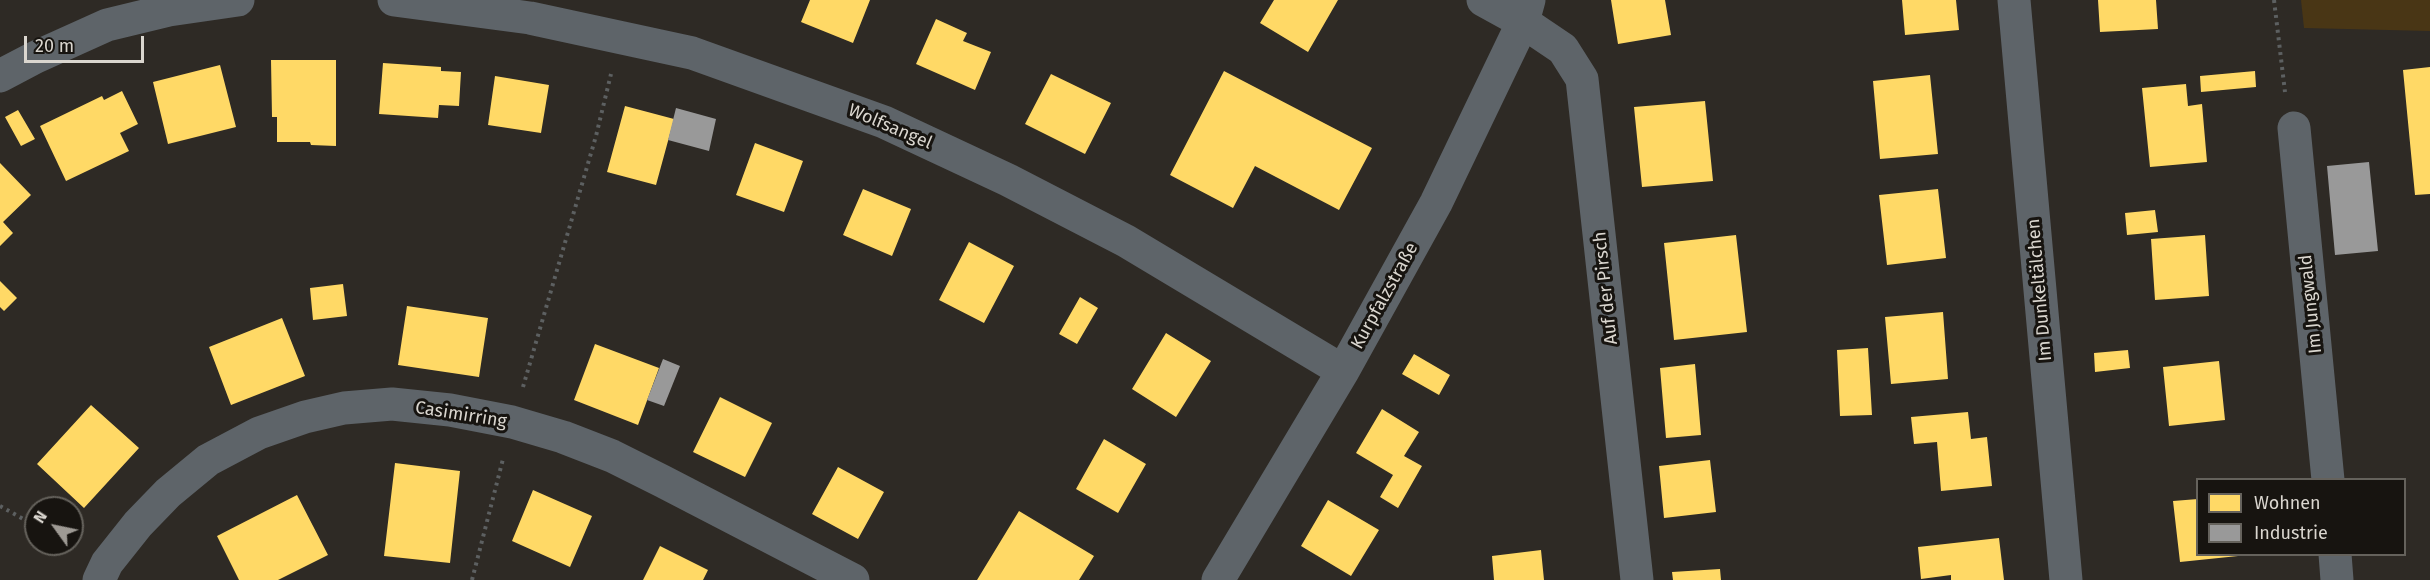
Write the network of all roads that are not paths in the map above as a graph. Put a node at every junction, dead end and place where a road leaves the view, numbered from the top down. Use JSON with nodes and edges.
{"nodes":[{"id":1,"x":238,"y":0,"type":"edge"},
{"id":2,"x":394,"y":0,"type":"edge"},
{"id":3,"x":1483,"y":0,"type":"edge"},
{"id":4,"x":2014,"y":0,"type":"edge"},
{"id":5,"x":1526,"y":11,"type":"edge"},
{"id":6,"x":0,"y":76,"type":"edge"},
{"id":7,"x":2294,"y":128,"type":"road end"},
{"id":8,"x":1343,"y":371,"type":"junction"},
{"id":9,"x":2328,"y":478,"type":"edge"},
{"id":10,"x":2335,"y":556,"type":"edge"},
{"id":11,"x":99,"y":580,"type":"edge"},
{"id":12,"x":853,"y":580,"type":"edge"},
{"id":13,"x":1218,"y":580,"type":"edge"},
{"id":14,"x":1637,"y":580,"type":"edge"},
{"id":15,"x":2066,"y":580,"type":"edge"},
{"id":16,"x":2337,"y":580,"type":"edge"}],
"edges":[{"from":1,"to":6,"type":"street"},
{"from":2,"to":8,"type":"street","name":"Wolfsangel"},
{"from":3,"to":5,"type":"street","name":"Auf der Pirsch"},
{"from":4,"to":15,"type":"street","name":"Im Dunkeltälchen"},
{"from":5,"to":8,"type":"street","name":"Kurpfalzstraße"},
{"from":5,"to":14,"type":"street","name":"Auf der Pirsch"},
{"from":7,"to":9,"type":"street","name":"Im Jungwald"},
{"from":8,"to":13,"type":"street","name":"Kurpfalzstraße"},
{"from":10,"to":16,"type":"street"},
{"from":11,"to":12,"type":"street","name":"Casimirring"}]}
